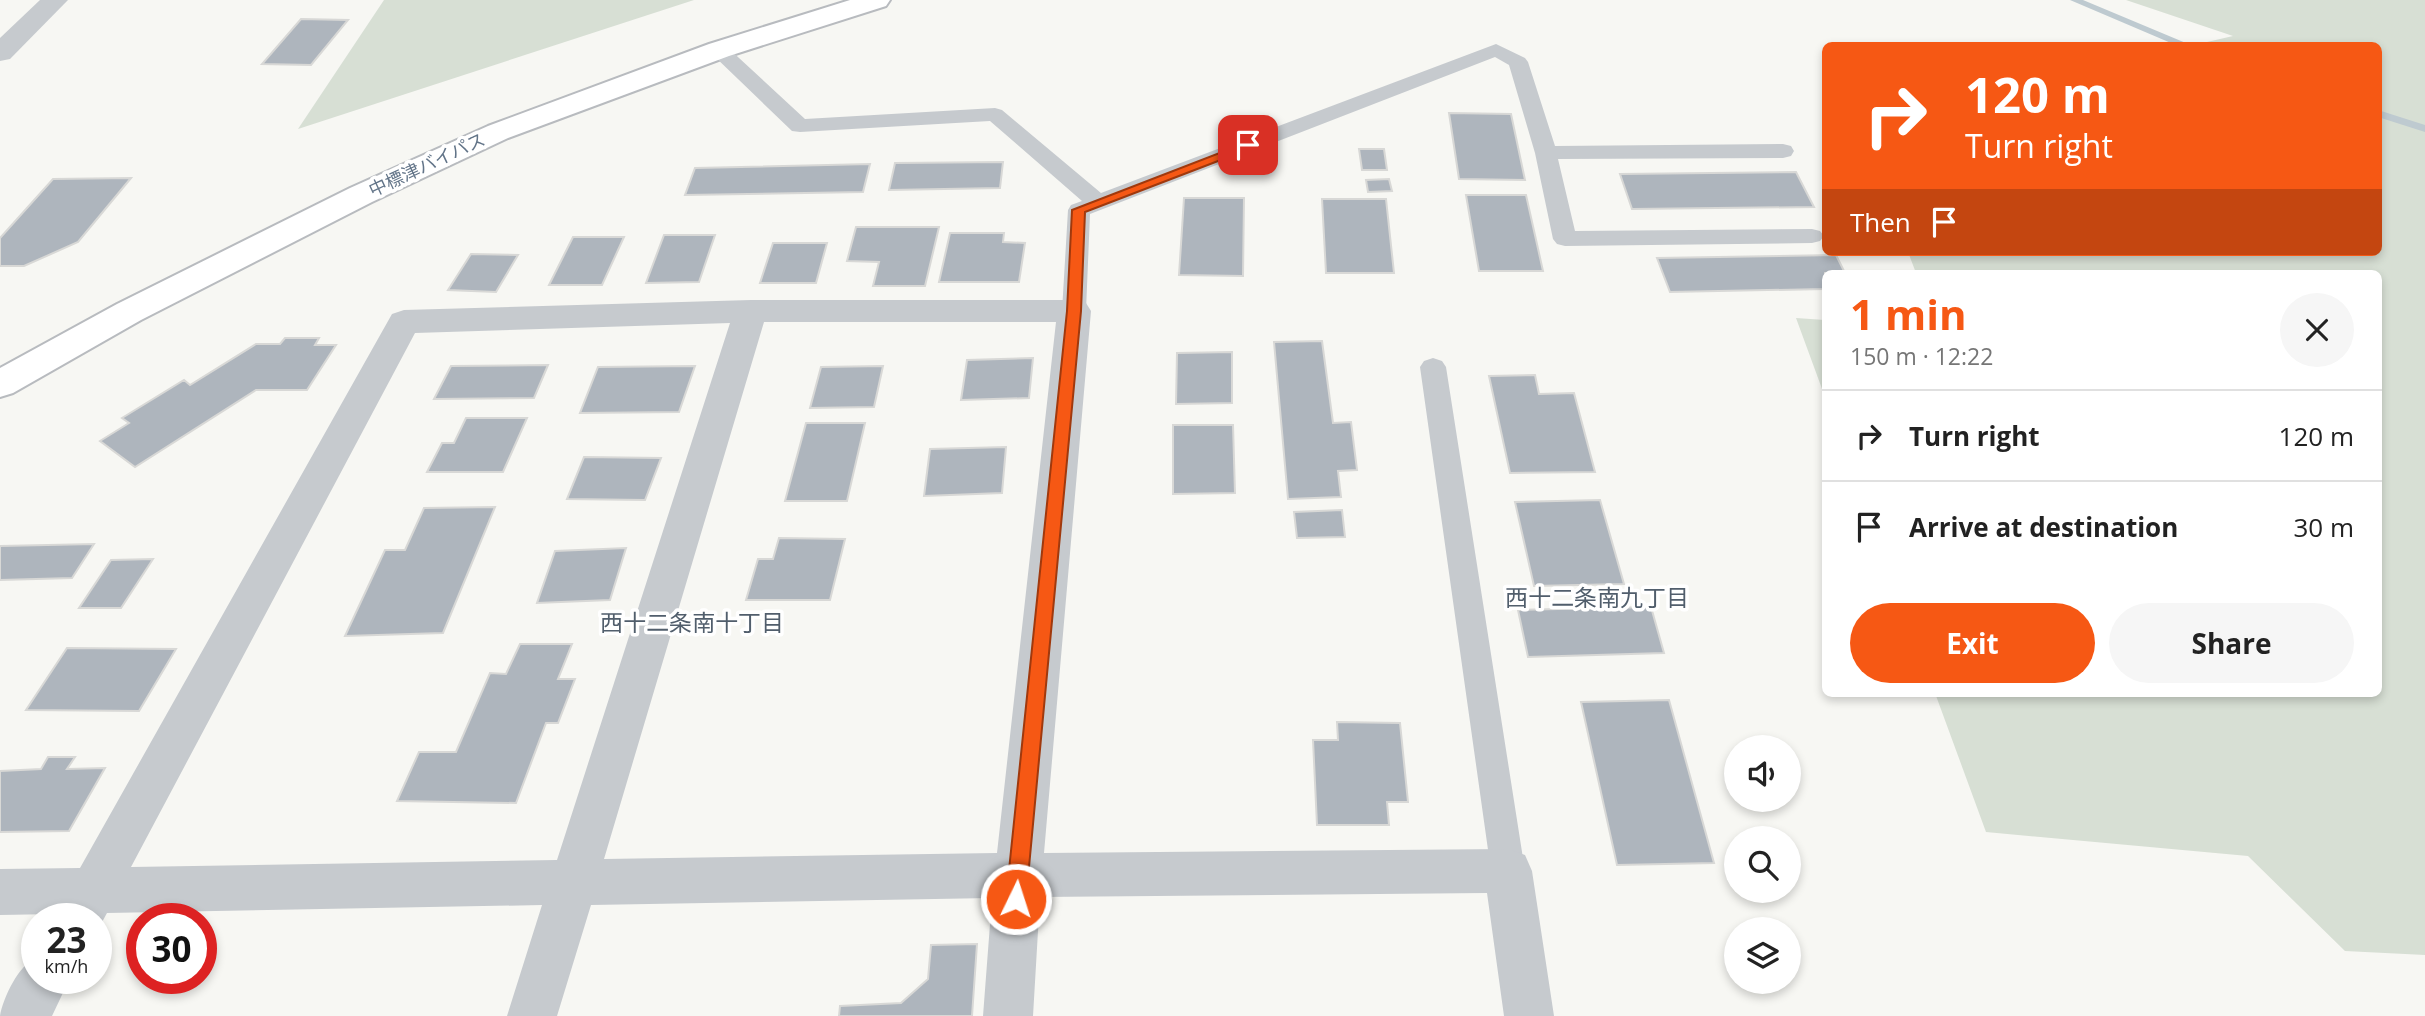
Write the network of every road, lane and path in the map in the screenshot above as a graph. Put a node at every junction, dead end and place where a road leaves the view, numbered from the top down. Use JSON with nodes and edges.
{"nodes":[{"id":1,"x":55,"y":0,"type":"edge"},
{"id":2,"x":877,"y":0,"type":"edge"},
{"id":3,"x":3,"y":48,"type":"edge"},
{"id":4,"x":719,"y":50,"type":"junction"},
{"id":5,"x":1783,"y":150,"type":"dead end"},
{"id":6,"x":1546,"y":153,"type":"junction"},
{"id":7,"x":1099,"y":203,"type":"junction"},
{"id":8,"x":1812,"y":236,"type":"dead end"},
{"id":9,"x":751,"y":311,"type":"junction"},
{"id":10,"x":1074,"y":311,"type":"junction"},
{"id":11,"x":1433,"y":367,"type":"dead end"},
{"id":12,"x":0,"y":384,"type":"edge"},
{"id":13,"x":1508,"y":871,"type":"junction"},
{"id":14,"x":1018,"y":875,"type":"junction"},
{"id":15,"x":573,"y":884,"type":"junction"},
{"id":16,"x":0,"y":892,"type":"edge"},
{"id":17,"x":80,"y":903,"type":"edge"},
{"id":18,"x":88,"y":903,"type":"edge"},
{"id":19,"x":111,"y":903,"type":"edge"},
{"id":20,"x":36,"y":994,"type":"edge"},
{"id":21,"x":24,"y":1016,"type":"edge"},
{"id":22,"x":532,"y":1016,"type":"edge"},
{"id":23,"x":1008,"y":1016,"type":"edge"},
{"id":24,"x":1529,"y":1016,"type":"edge"}],
"edges":[{"from":1,"to":3,"type":"street"},
{"from":2,"to":4,"type":"highway","name":"中標津バイパス"},
{"from":4,"to":7,"type":"lane"},
{"from":4,"to":12,"type":"highway","name":"中標津バイパス"},
{"from":5,"to":6,"type":"lane"},
{"from":6,"to":7,"type":"lane"},
{"from":6,"to":8,"type":"lane"},
{"from":7,"to":10,"type":"lane"},
{"from":9,"to":10,"type":"street"},
{"from":9,"to":15,"type":"street"},
{"from":9,"to":18,"type":"street"},
{"from":10,"to":14,"type":"street"},
{"from":11,"to":13,"type":"lane"},
{"from":13,"to":14,"type":"street"},
{"from":13,"to":24,"type":"street"},
{"from":14,"to":15,"type":"street"},
{"from":14,"to":23,"type":"street"},
{"from":15,"to":19,"type":"street"},
{"from":15,"to":22,"type":"street"},
{"from":16,"to":17,"type":"street"},
{"from":20,"to":21,"type":"street"}]}
